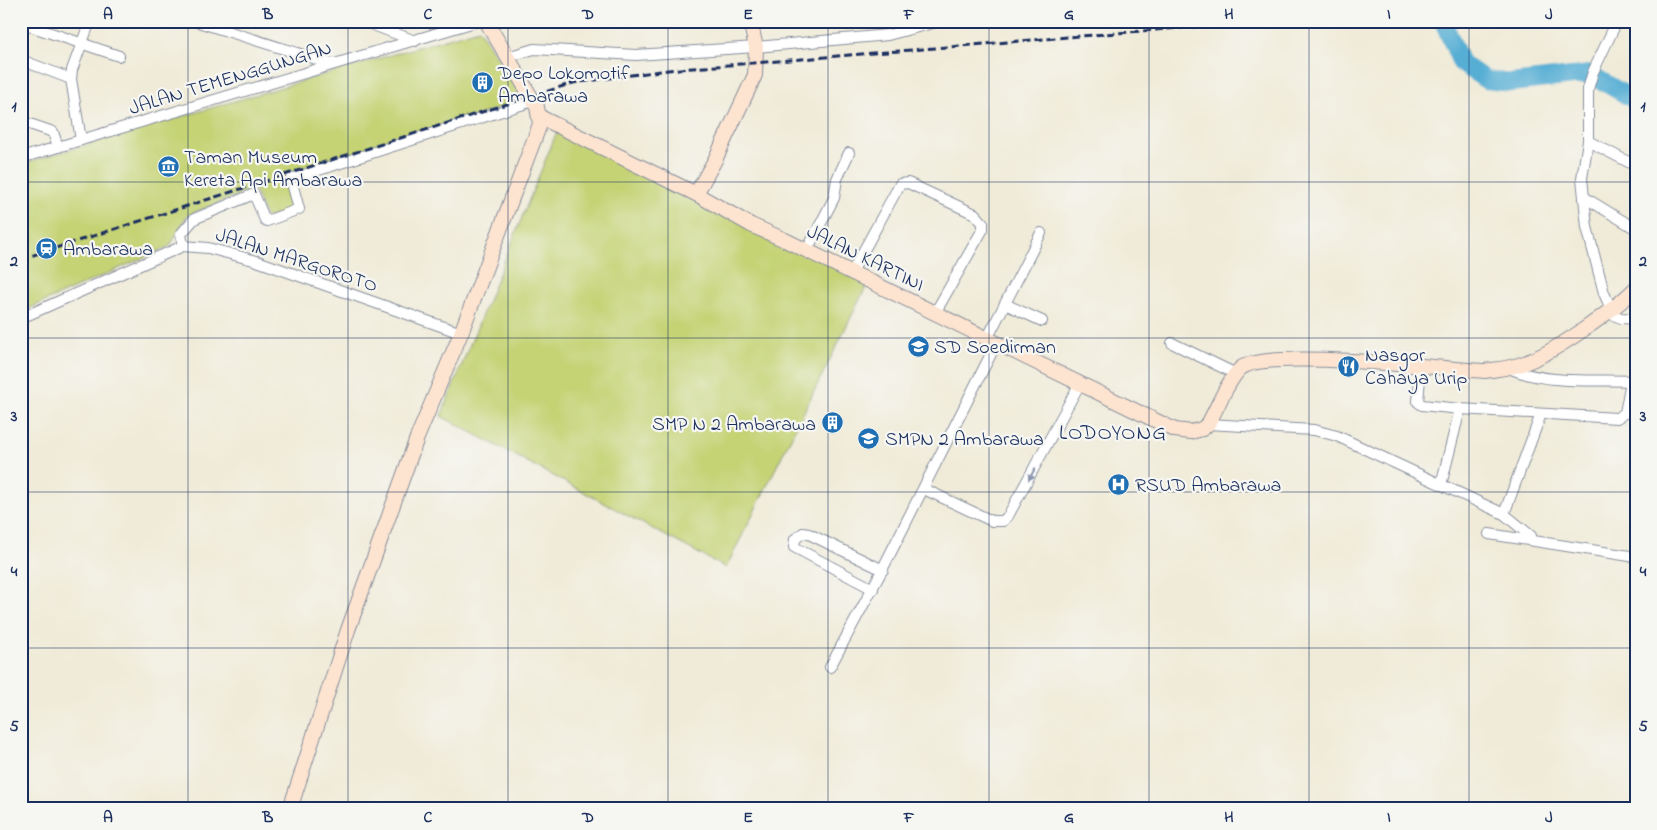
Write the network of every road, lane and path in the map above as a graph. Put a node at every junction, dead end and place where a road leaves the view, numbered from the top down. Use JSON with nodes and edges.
{"nodes":[{"id":1,"x":90,"y":21,"type":"edge"},
{"id":2,"x":195,"y":21,"type":"edge"},
{"id":3,"x":363,"y":21,"type":"edge"},
{"id":4,"x":478,"y":21,"type":"edge"},
{"id":5,"x":486,"y":21,"type":"edge"},
{"id":6,"x":750,"y":21,"type":"edge"},
{"id":7,"x":940,"y":21,"type":"edge"},
{"id":8,"x":1617,"y":21,"type":"edge"},
{"id":9,"x":21,"y":23,"type":"edge"},
{"id":10,"x":415,"y":41,"type":"junction"},
{"id":11,"x":81,"y":43,"type":"junction"},
{"id":12,"x":756,"y":47,"type":"junction"},
{"id":13,"x":119,"y":56,"type":"dead end"},
{"id":14,"x":507,"y":57,"type":"junction"},
{"id":15,"x":21,"y":60,"type":"edge"},
{"id":16,"x":332,"y":64,"type":"junction"},
{"id":17,"x":70,"y":79,"type":"junction"},
{"id":18,"x":530,"y":96,"type":"junction"},
{"id":19,"x":540,"y":117,"type":"junction"},
{"id":20,"x":21,"y":121,"type":"edge"},
{"id":21,"x":81,"y":140,"type":"junction"},
{"id":22,"x":1588,"y":141,"type":"junction"},
{"id":23,"x":58,"y":147,"type":"junction"},
{"id":24,"x":849,"y":153,"type":"dead end"},
{"id":25,"x":21,"y":158,"type":"edge"},
{"id":26,"x":1636,"y":166,"type":"edge"},
{"id":27,"x":696,"y":194,"type":"junction"},
{"id":28,"x":1584,"y":197,"type":"junction"},
{"id":29,"x":1636,"y":229,"type":"edge"},
{"id":30,"x":1041,"y":233,"type":"dead end"},
{"id":31,"x":183,"y":246,"type":"junction"},
{"id":32,"x":807,"y":250,"type":"junction"},
{"id":33,"x":852,"y":272,"type":"junction"},
{"id":34,"x":1636,"y":288,"type":"edge"},
{"id":35,"x":21,"y":302,"type":"edge"},
{"id":36,"x":1005,"y":304,"type":"junction"},
{"id":37,"x":1609,"y":310,"type":"junction"},
{"id":38,"x":935,"y":313,"type":"junction"},
{"id":39,"x":1636,"y":318,"type":"edge"},
{"id":40,"x":1042,"y":321,"type":"dead end"},
{"id":41,"x":461,"y":333,"type":"junction"},
{"id":42,"x":991,"y":341,"type":"junction"},
{"id":43,"x":1172,"y":343,"type":"dead end"},
{"id":44,"x":1422,"y":366,"type":"junction"},
{"id":45,"x":1508,"y":368,"type":"junction"},
{"id":46,"x":1236,"y":374,"type":"junction"},
{"id":47,"x":1633,"y":381,"type":"edge"},
{"id":48,"x":1079,"y":385,"type":"junction"},
{"id":49,"x":1460,"y":409,"type":"junction"},
{"id":50,"x":1541,"y":414,"type":"junction"},
{"id":51,"x":1208,"y":424,"type":"junction"},
{"id":52,"x":1442,"y":485,"type":"junction"},
{"id":53,"x":924,"y":489,"type":"junction"},
{"id":54,"x":1504,"y":514,"type":"junction"},
{"id":55,"x":1489,"y":534,"type":"dead end"},
{"id":56,"x":1531,"y":536,"type":"dead end"},
{"id":57,"x":1636,"y":557,"type":"edge"},
{"id":58,"x":883,"y":570,"type":"junction"},
{"id":59,"x":872,"y":589,"type":"junction"},
{"id":60,"x":830,"y":667,"type":"dead end"},
{"id":61,"x":290,"y":809,"type":"edge"}],
"edges":[{"from":1,"to":11,"type":"street"},
{"from":2,"to":16,"type":"street"},
{"from":3,"to":10,"type":"street"},
{"from":4,"to":10,"type":"street","name":"JALAN TEMENGGUNGAN"},
{"from":5,"to":14,"type":"street"},
{"from":6,"to":12,"type":"street"},
{"from":7,"to":12,"type":"street"},
{"from":8,"to":22,"type":"street"},
{"from":9,"to":11,"type":"street"},
{"from":10,"to":16,"type":"street","name":"JALAN TEMENGGUNGAN"},
{"from":11,"to":13,"type":"street"},
{"from":11,"to":17,"type":"street"},
{"from":12,"to":14,"type":"street"},
{"from":12,"to":27,"type":"street"},
{"from":14,"to":18,"type":"street"},
{"from":15,"to":17,"type":"street"},
{"from":16,"to":21,"type":"street","name":"JALAN TEMENGGUNGAN"},
{"from":17,"to":21,"type":"street"},
{"from":18,"to":19,"type":"street"},
{"from":18,"to":31,"type":"street"},
{"from":19,"to":27,"type":"street","name":"JALAN KARTINI"},
{"from":19,"to":41,"type":"street"},
{"from":20,"to":23,"type":"street"},
{"from":21,"to":23,"type":"street","name":"JALAN TEMENGGUNGAN"},
{"from":22,"to":26,"type":"street"},
{"from":22,"to":28,"type":"street"},
{"from":23,"to":25,"type":"street","name":"JALAN TEMENGGUNGAN"},
{"from":24,"to":32,"type":"street"},
{"from":27,"to":32,"type":"street","name":"JALAN KARTINI"},
{"from":28,"to":29,"type":"street"},
{"from":28,"to":37,"type":"street"},
{"from":30,"to":36,"type":"street"},
{"from":31,"to":35,"type":"street","name":"JALAN MARGOROTO"},
{"from":31,"to":41,"type":"street","name":"JALAN MARGOROTO"},
{"from":32,"to":33,"type":"street","name":"JALAN KARTINI"},
{"from":33,"to":38,"type":"street","name":"JALAN KARTINI"},
{"from":33,"to":38,"type":"street"},
{"from":34,"to":37,"type":"street"},
{"from":36,"to":40,"type":"street"},
{"from":36,"to":42,"type":"street"},
{"from":37,"to":39,"type":"street"},
{"from":37,"to":45,"type":"street"},
{"from":38,"to":42,"type":"street","name":"JALAN KARTINI"},
{"from":41,"to":61,"type":"street"},
{"from":42,"to":48,"type":"street","name":"JALAN KARTINI"},
{"from":42,"to":53,"type":"street"},
{"from":43,"to":46,"type":"street"},
{"from":44,"to":45,"type":"street"},
{"from":44,"to":46,"type":"street"},
{"from":44,"to":49,"type":"street"},
{"from":45,"to":47,"type":"street"},
{"from":46,"to":51,"type":"street"},
{"from":47,"to":50,"type":"street"},
{"from":48,"to":51,"type":"street","name":"JALAN KARTINI"},
{"from":48,"to":53,"type":"street","one_way":true},
{"from":49,"to":50,"type":"street"},
{"from":49,"to":52,"type":"street"},
{"from":50,"to":54,"type":"street"},
{"from":51,"to":52,"type":"street"},
{"from":52,"to":54,"type":"street"},
{"from":53,"to":58,"type":"street"},
{"from":54,"to":56,"type":"street"},
{"from":55,"to":57,"type":"street"},
{"from":58,"to":59,"type":"street"},
{"from":58,"to":59,"type":"street"},
{"from":59,"to":60,"type":"street"}]}
